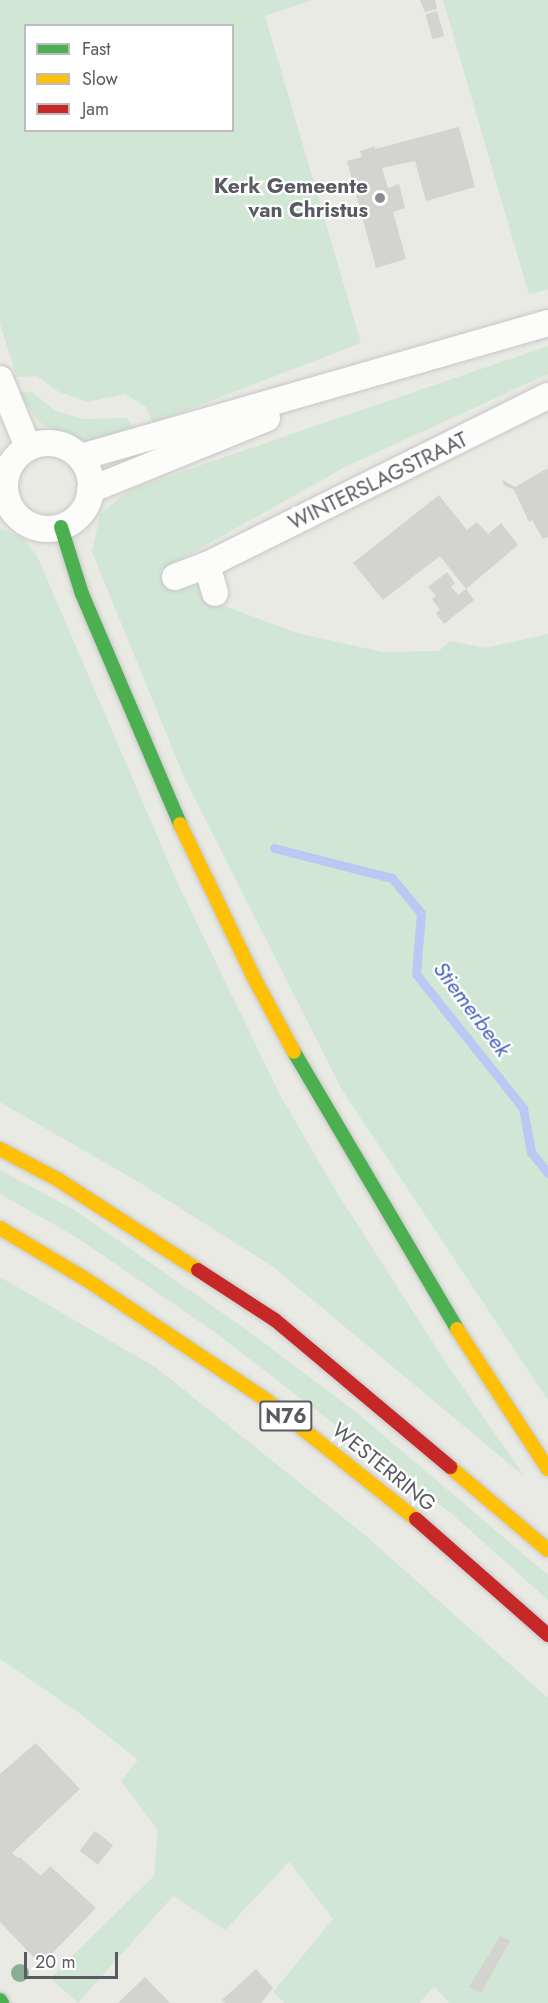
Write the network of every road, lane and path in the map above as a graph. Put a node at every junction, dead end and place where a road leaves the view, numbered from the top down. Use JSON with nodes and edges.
{"nodes":[{"id":1,"x":548,"y":323,"type":"edge"},
{"id":2,"x":372,"y":374,"type":"junction"},
{"id":3,"x":0,"y":379,"type":"edge"},
{"id":4,"x":548,"y":396,"type":"edge"},
{"id":5,"x":28,"y":447,"type":"junction"},
{"id":6,"x":81,"y":457,"type":"junction"},
{"id":7,"x":90,"y":490,"type":"junction"},
{"id":8,"x":3,"y":497,"type":"edge"},
{"id":9,"x":61,"y":527,"type":"junction"},
{"id":10,"x":207,"y":565,"type":"junction"},
{"id":11,"x":175,"y":577,"type":"dead end"},
{"id":12,"x":215,"y":593,"type":"dead end"},
{"id":13,"x":0,"y":1149,"type":"edge"},
{"id":14,"x":0,"y":1228,"type":"edge"},
{"id":15,"x":548,"y":1469,"type":"edge"},
{"id":16,"x":548,"y":1550,"type":"edge"},
{"id":17,"x":548,"y":1635,"type":"edge"}],
"edges":[{"from":1,"to":2,"type":"street"},
{"from":2,"to":6,"type":"street"},
{"from":2,"to":7,"type":"street"},
{"from":3,"to":5,"type":"street"},
{"from":4,"to":10,"type":"street","name":"WINTERSLAGSTRAAT"},
{"from":5,"to":6,"type":"street"},
{"from":5,"to":8,"type":"street"},
{"from":6,"to":7,"type":"street"},
{"from":7,"to":9,"type":"street"},
{"from":8,"to":9,"type":"street"},
{"from":9,"to":15,"type":"highway"},
{"from":10,"to":11,"type":"street","name":"WINTERSLAGSTRAAT"},
{"from":10,"to":12,"type":"street"},
{"from":13,"to":16,"type":"highway","name":"WESTERRING"},
{"from":14,"to":17,"type":"highway","name":"WESTERRING","number":"N76"}]}
